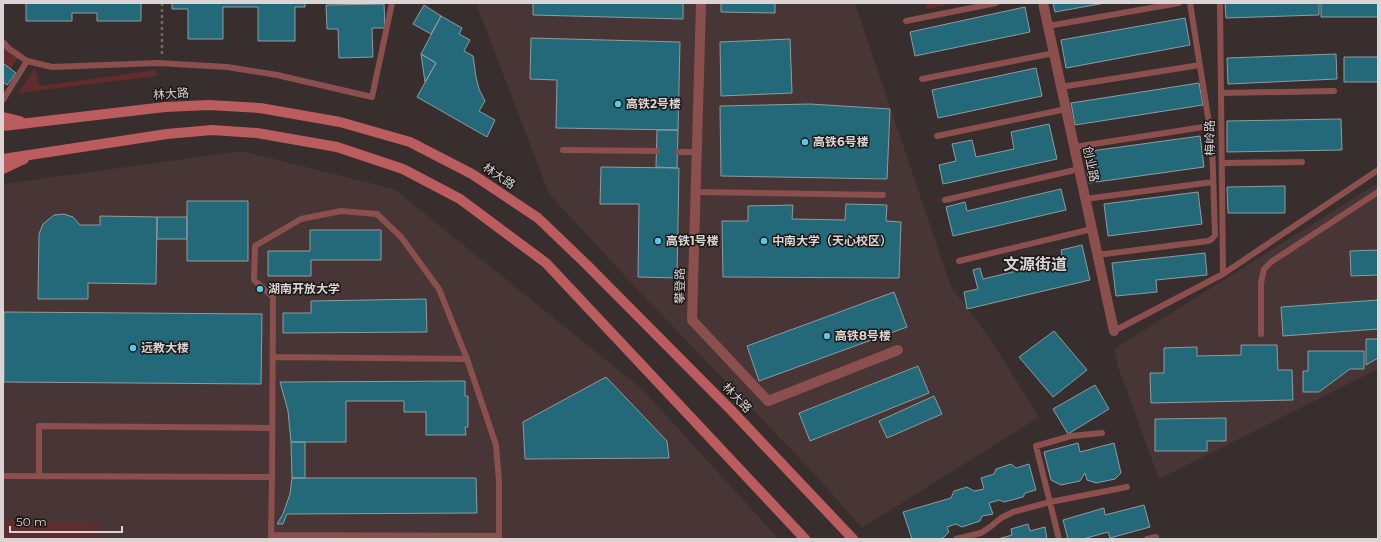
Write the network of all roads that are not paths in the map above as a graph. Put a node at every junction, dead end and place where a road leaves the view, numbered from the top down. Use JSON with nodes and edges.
{"nodes":[{"id":1,"x":392,"y":3,"type":"edge"},
{"id":2,"x":701,"y":3,"type":"edge"},
{"id":3,"x":996,"y":3,"type":"edge"},
{"id":4,"x":1043,"y":3,"type":"edge"},
{"id":5,"x":1179,"y":3,"type":"edge"},
{"id":6,"x":1190,"y":3,"type":"edge"},
{"id":7,"x":1220,"y":3,"type":"edge"},
{"id":8,"x":906,"y":21,"type":"dead end"},
{"id":9,"x":1048,"y":26,"type":"junction"},
{"id":10,"x":3,"y":42,"type":"edge"},
{"id":11,"x":1054,"y":53,"type":"junction"},
{"id":12,"x":27,"y":61,"type":"junction"},
{"id":13,"x":1200,"y":64,"type":"junction"},
{"id":14,"x":922,"y":79,"type":"dead end"},
{"id":15,"x":1061,"y":87,"type":"junction"},
{"id":16,"x":1334,"y":91,"type":"dead end"},
{"id":17,"x":1221,"y":93,"type":"junction"},
{"id":18,"x":3,"y":100,"type":"edge"},
{"id":19,"x":1066,"y":109,"type":"junction"},
{"id":20,"x":3,"y":118,"type":"edge"},
{"id":21,"x":28,"y":123,"type":"junction"},
{"id":22,"x":3,"y":126,"type":"edge"},
{"id":23,"x":1210,"y":126,"type":"junction"},
{"id":24,"x":937,"y":136,"type":"dead end"},
{"id":25,"x":1074,"y":147,"type":"junction"},
{"id":26,"x":563,"y":150,"type":"dead end"},
{"id":27,"x":657,"y":152,"type":"dead end"},
{"id":28,"x":678,"y":152,"type":"dead end"},
{"id":29,"x":697,"y":152,"type":"junction"},
{"id":30,"x":33,"y":154,"type":"junction"},
{"id":31,"x":3,"y":159,"type":"edge"},
{"id":32,"x":1302,"y":162,"type":"dead end"},
{"id":33,"x":1222,"y":163,"type":"junction"},
{"id":34,"x":3,"y":169,"type":"edge"},
{"id":35,"x":1079,"y":169,"type":"junction"},
{"id":36,"x":1378,"y":170,"type":"edge"},
{"id":37,"x":1213,"y":182,"type":"junction"},
{"id":38,"x":696,"y":192,"type":"junction"},
{"id":39,"x":1378,"y":192,"type":"edge"},
{"id":40,"x":884,"y":195,"type":"dead end"},
{"id":41,"x":1085,"y":199,"type":"junction"},
{"id":42,"x":945,"y":200,"type":"dead end"},
{"id":43,"x":1092,"y":229,"type":"junction"},
{"id":44,"x":1097,"y":255,"type":"junction"},
{"id":45,"x":959,"y":261,"type":"dead end"},
{"id":46,"x":1223,"y":274,"type":"junction"},
{"id":47,"x":1114,"y":331,"type":"joint"},
{"id":48,"x":1261,"y":334,"type":"dead end"},
{"id":49,"x":898,"y":350,"type":"dead end"},
{"id":50,"x":273,"y":358,"type":"junction"},
{"id":51,"x":467,"y":359,"type":"junction"},
{"id":52,"x":272,"y":428,"type":"junction"},
{"id":53,"x":1102,"y":434,"type":"dead end"},
{"id":54,"x":3,"y":476,"type":"edge"},
{"id":55,"x":39,"y":476,"type":"junction"},
{"id":56,"x":272,"y":477,"type":"junction"},
{"id":57,"x":1127,"y":486,"type":"dead end"},
{"id":58,"x":1050,"y":502,"type":"junction"},
{"id":59,"x":271,"y":537,"type":"edge"},
{"id":60,"x":1156,"y":537,"type":"dead end"},
{"id":61,"x":499,"y":538,"type":"edge"},
{"id":62,"x":805,"y":539,"type":"edge"},
{"id":63,"x":853,"y":539,"type":"edge"},
{"id":64,"x":956,"y":539,"type":"edge"},
{"id":65,"x":1059,"y":539,"type":"edge"},
{"id":66,"x":1147,"y":539,"type":"edge"}],
"edges":[{"from":1,"to":12,"type":"lane"},
{"from":2,"to":29,"type":"street","name":"攀登路"},
{"from":3,"to":8,"type":"lane"},
{"from":4,"to":9,"type":"street","name":"创业路"},
{"from":5,"to":9,"type":"lane"},
{"from":6,"to":13,"type":"lane"},
{"from":7,"to":17,"type":"lane","name":"梅岭路"},
{"from":9,"to":11,"type":"street","name":"创业路"},
{"from":10,"to":12,"type":"lane"},
{"from":11,"to":14,"type":"lane"},
{"from":11,"to":15,"type":"street","name":"创业路"},
{"from":12,"to":18,"type":"lane"},
{"from":13,"to":15,"type":"lane"},
{"from":13,"to":23,"type":"lane"},
{"from":15,"to":19,"type":"street","name":"创业路"},
{"from":16,"to":17,"type":"lane"},
{"from":17,"to":33,"type":"lane","name":"梅岭路"},
{"from":19,"to":24,"type":"lane"},
{"from":19,"to":25,"type":"street","name":"创业路"},
{"from":20,"to":21,"type":"main road"},
{"from":21,"to":22,"type":"main road","name":"林大路"},
{"from":21,"to":63,"type":"main road","name":"林大路"},
{"from":23,"to":25,"type":"lane"},
{"from":23,"to":37,"type":"lane"},
{"from":25,"to":35,"type":"street","name":"创业路"},
{"from":26,"to":27,"type":"lane"},
{"from":28,"to":29,"type":"lane"},
{"from":29,"to":38,"type":"street","name":"攀登路"},
{"from":30,"to":31,"type":"main road"},
{"from":30,"to":34,"type":"main road"},
{"from":30,"to":62,"type":"main road"},
{"from":32,"to":33,"type":"lane"},
{"from":33,"to":46,"type":"lane","name":"梅岭路"},
{"from":35,"to":41,"type":"street","name":"创业路"},
{"from":35,"to":42,"type":"lane"},
{"from":36,"to":46,"type":"lane"},
{"from":37,"to":41,"type":"lane"},
{"from":37,"to":44,"type":"lane"},
{"from":38,"to":40,"type":"lane"},
{"from":38,"to":49,"type":"street","name":"攀登路"},
{"from":39,"to":48,"type":"lane"},
{"from":41,"to":43,"type":"street","name":"创业路"},
{"from":43,"to":44,"type":"street","name":"创业路"},
{"from":43,"to":45,"type":"lane"},
{"from":44,"to":47,"type":"street","name":"创业路"},
{"from":46,"to":47,"type":"lane"},
{"from":50,"to":51,"type":"lane"},
{"from":50,"to":51,"type":"lane"},
{"from":50,"to":52,"type":"lane"},
{"from":51,"to":61,"type":"lane"},
{"from":52,"to":55,"type":"lane"},
{"from":52,"to":56,"type":"lane"},
{"from":53,"to":58,"type":"lane"},
{"from":54,"to":55,"type":"lane"},
{"from":55,"to":56,"type":"lane"},
{"from":56,"to":59,"type":"lane"},
{"from":57,"to":58,"type":"lane"},
{"from":58,"to":64,"type":"lane"},
{"from":58,"to":65,"type":"lane"},
{"from":59,"to":61,"type":"lane"},
{"from":60,"to":66,"type":"lane"}]}
